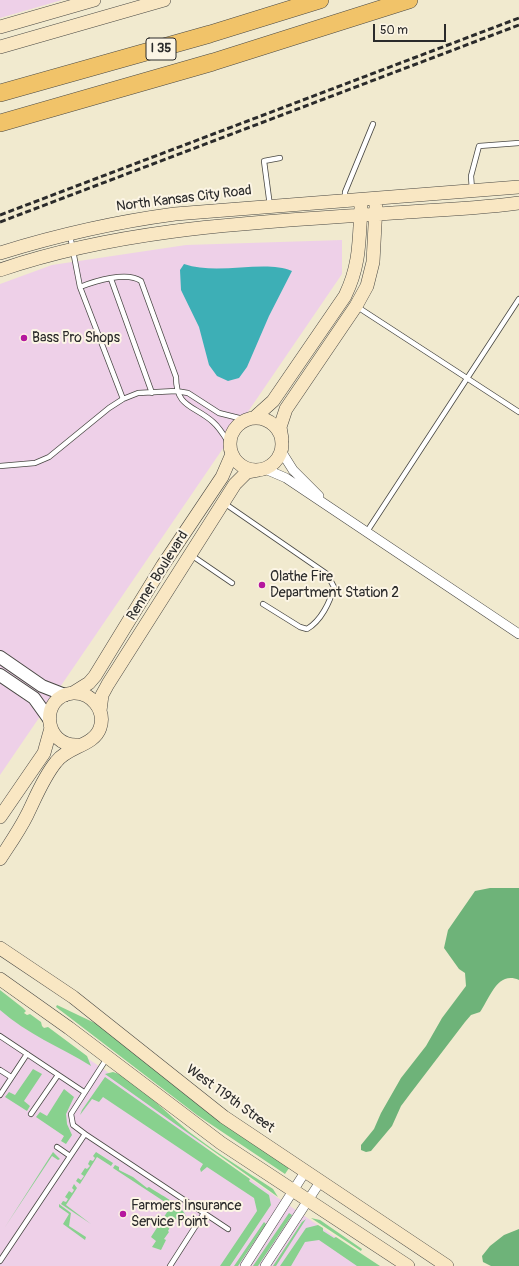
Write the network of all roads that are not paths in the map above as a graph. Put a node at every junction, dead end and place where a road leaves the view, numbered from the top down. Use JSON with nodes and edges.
{"nodes":[{"id":1,"x":94,"y":0,"type":"edge"},
{"id":2,"x":164,"y":0,"type":"edge"},
{"id":3,"x":320,"y":0,"type":"edge"},
{"id":4,"x":409,"y":0,"type":"edge"},
{"id":5,"x":0,"y":27,"type":"edge"},
{"id":6,"x":0,"y":47,"type":"edge"},
{"id":7,"x":0,"y":93,"type":"edge"},
{"id":8,"x":0,"y":123,"type":"edge"},
{"id":9,"x":373,"y":124,"type":"dead end"},
{"id":10,"x":519,"y":143,"type":"edge"},
{"id":11,"x":280,"y":158,"type":"dead end"},
{"id":12,"x":519,"y":187,"type":"edge"},
{"id":13,"x":472,"y":192,"type":"junction"},
{"id":14,"x":376,"y":198,"type":"junction"},
{"id":15,"x":361,"y":199,"type":"junction"},
{"id":16,"x":345,"y":200,"type":"junction"},
{"id":17,"x":519,"y":203,"type":"edge"},
{"id":18,"x":270,"y":206,"type":"junction"},
{"id":19,"x":376,"y":215,"type":"junction"},
{"id":20,"x":360,"y":216,"type":"junction"},
{"id":21,"x":70,"y":233,"type":"junction"},
{"id":22,"x":73,"y":249,"type":"junction"},
{"id":23,"x":0,"y":254,"type":"edge"},
{"id":24,"x":0,"y":270,"type":"edge"},
{"id":25,"x":111,"y":279,"type":"junction"},
{"id":26,"x":80,"y":287,"type":"junction"},
{"id":27,"x":519,"y":299,"type":"edge"},
{"id":28,"x":356,"y":306,"type":"junction"},
{"id":29,"x":467,"y":378,"type":"junction"},
{"id":30,"x":176,"y":391,"type":"junction"},
{"id":31,"x":152,"y":393,"type":"junction"},
{"id":32,"x":123,"y":399,"type":"junction"},
{"id":33,"x":519,"y":412,"type":"edge"},
{"id":34,"x":251,"y":419,"type":"junction"},
{"id":35,"x":281,"y":445,"type":"junction"},
{"id":36,"x":231,"y":449,"type":"junction"},
{"id":37,"x":0,"y":466,"type":"edge"},
{"id":38,"x":261,"y":470,"type":"junction"},
{"id":39,"x":223,"y":502,"type":"junction"},
{"id":40,"x":333,"y":509,"type":"junction"},
{"id":41,"x":366,"y":533,"type":"junction"},
{"id":42,"x":191,"y":554,"type":"junction"},
{"id":43,"x":232,"y":583,"type":"dead end"},
{"id":44,"x":263,"y":604,"type":"dead end"},
{"id":45,"x":519,"y":634,"type":"edge"},
{"id":46,"x":0,"y":657,"type":"edge"},
{"id":47,"x":0,"y":675,"type":"edge"},
{"id":48,"x":69,"y":694,"type":"junction"},
{"id":49,"x":100,"y":711,"type":"junction"},
{"id":50,"x":50,"y":724,"type":"junction"},
{"id":51,"x":78,"y":745,"type":"junction"},
{"id":52,"x":0,"y":817,"type":"edge"},
{"id":53,"x":0,"y":859,"type":"edge"},
{"id":54,"x":0,"y":948,"type":"edge"},
{"id":55,"x":0,"y":979,"type":"edge"},
{"id":56,"x":0,"y":1036,"type":"edge"},
{"id":57,"x":27,"y":1054,"type":"junction"},
{"id":58,"x":107,"y":1058,"type":"junction"},
{"id":59,"x":0,"y":1070,"type":"edge"},
{"id":60,"x":58,"y":1075,"type":"junction"},
{"id":61,"x":11,"y":1077,"type":"junction"},
{"id":62,"x":84,"y":1092,"type":"junction"},
{"id":63,"x":0,"y":1095,"type":"edge"},
{"id":64,"x":32,"y":1114,"type":"dead end"},
{"id":65,"x":85,"y":1134,"type":"junction"},
{"id":66,"x":57,"y":1147,"type":"dead end"},
{"id":67,"x":70,"y":1156,"type":"junction"},
{"id":68,"x":305,"y":1172,"type":"junction"},
{"id":69,"x":320,"y":1182,"type":"junction"},
{"id":70,"x":293,"y":1191,"type":"junction"},
{"id":71,"x":308,"y":1200,"type":"junction"},
{"id":72,"x":204,"y":1213,"type":"junction"},
{"id":73,"x":228,"y":1229,"type":"dead end"},
{"id":74,"x":0,"y":1261,"type":"edge"},
{"id":75,"x":170,"y":1266,"type":"edge"},
{"id":76,"x":245,"y":1266,"type":"edge"},
{"id":77,"x":265,"y":1266,"type":"edge"},
{"id":78,"x":408,"y":1266,"type":"edge"},
{"id":79,"x":447,"y":1266,"type":"edge"}],
"edges":[{"from":1,"to":5,"type":"main road"},
{"from":2,"to":6,"type":"main road"},
{"from":3,"to":7,"type":"highway","number":"I 35"},
{"from":4,"to":8,"type":"highway","number":"I 35"},
{"from":9,"to":16,"type":"lane"},
{"from":10,"to":13,"type":"lane"},
{"from":11,"to":18,"type":"lane"},
{"from":12,"to":13,"type":"main road","name":"North Kansas City Road"},
{"from":13,"to":14,"type":"main road","name":"North Kansas City Road"},
{"from":14,"to":15,"type":"main road","name":"North Kansas City Road"},
{"from":14,"to":19,"type":"main road"},
{"from":15,"to":16,"type":"main road","name":"North Kansas City Road"},
{"from":15,"to":20,"type":"main road"},
{"from":16,"to":18,"type":"main road","name":"North Kansas City Road"},
{"from":17,"to":19,"type":"main road"},
{"from":18,"to":21,"type":"main road","name":"North Kansas City Road"},
{"from":19,"to":20,"type":"main road"},
{"from":19,"to":28,"type":"main road"},
{"from":20,"to":22,"type":"main road"},
{"from":20,"to":34,"type":"main road"},
{"from":21,"to":22,"type":"lane"},
{"from":21,"to":23,"type":"main road","name":"North Kansas City Road"},
{"from":22,"to":24,"type":"main road"},
{"from":22,"to":26,"type":"lane"},
{"from":25,"to":26,"type":"lane"},
{"from":25,"to":30,"type":"lane"},
{"from":25,"to":31,"type":"lane"},
{"from":26,"to":32,"type":"lane"},
{"from":27,"to":29,"type":"lane"},
{"from":28,"to":29,"type":"lane"},
{"from":28,"to":35,"type":"main road"},
{"from":29,"to":33,"type":"lane"},
{"from":29,"to":41,"type":"lane"},
{"from":30,"to":31,"type":"lane"},
{"from":30,"to":34,"type":"lane"},
{"from":30,"to":36,"type":"lane"},
{"from":31,"to":32,"type":"lane"},
{"from":32,"to":37,"type":"lane"},
{"from":34,"to":35,"type":"main road"},
{"from":34,"to":36,"type":"main road"},
{"from":35,"to":38,"type":"main road"},
{"from":35,"to":40,"type":"street"},
{"from":36,"to":38,"type":"main road"},
{"from":36,"to":48,"type":"main road","name":"Renner Boulevard"},
{"from":38,"to":39,"type":"main road","name":"Renner Boulevard"},
{"from":38,"to":40,"type":"street"},
{"from":39,"to":42,"type":"main road","name":"Renner Boulevard"},
{"from":39,"to":44,"type":"lane"},
{"from":40,"to":41,"type":"street"},
{"from":41,"to":45,"type":"street"},
{"from":42,"to":43,"type":"lane"},
{"from":42,"to":49,"type":"main road","name":"Renner Boulevard"},
{"from":46,"to":48,"type":"street"},
{"from":47,"to":50,"type":"street"},
{"from":48,"to":49,"type":"main road"},
{"from":48,"to":50,"type":"main road"},
{"from":49,"to":51,"type":"main road"},
{"from":50,"to":51,"type":"main road"},
{"from":50,"to":52,"type":"main road"},
{"from":51,"to":53,"type":"main road"},
{"from":54,"to":68,"type":"main road","name":"West 119th Street"},
{"from":55,"to":58,"type":"main road"},
{"from":56,"to":57,"type":"lane"},
{"from":57,"to":60,"type":"lane"},
{"from":57,"to":61,"type":"lane"},
{"from":58,"to":62,"type":"lane"},
{"from":58,"to":70,"type":"main road"},
{"from":59,"to":61,"type":"lane"},
{"from":60,"to":62,"type":"lane"},
{"from":60,"to":64,"type":"lane"},
{"from":61,"to":63,"type":"lane"},
{"from":62,"to":65,"type":"lane"},
{"from":65,"to":67,"type":"lane"},
{"from":65,"to":72,"type":"lane"},
{"from":66,"to":67,"type":"lane"},
{"from":67,"to":74,"type":"lane"},
{"from":68,"to":69,"type":"main road","name":"West 119th Street"},
{"from":68,"to":70,"type":"street"},
{"from":69,"to":71,"type":"street"},
{"from":69,"to":79,"type":"main road","name":"West 119th Street"},
{"from":70,"to":71,"type":"main road"},
{"from":70,"to":76,"type":"street"},
{"from":71,"to":77,"type":"street"},
{"from":71,"to":78,"type":"main road"},
{"from":72,"to":73,"type":"lane"},
{"from":72,"to":75,"type":"lane"}]}
